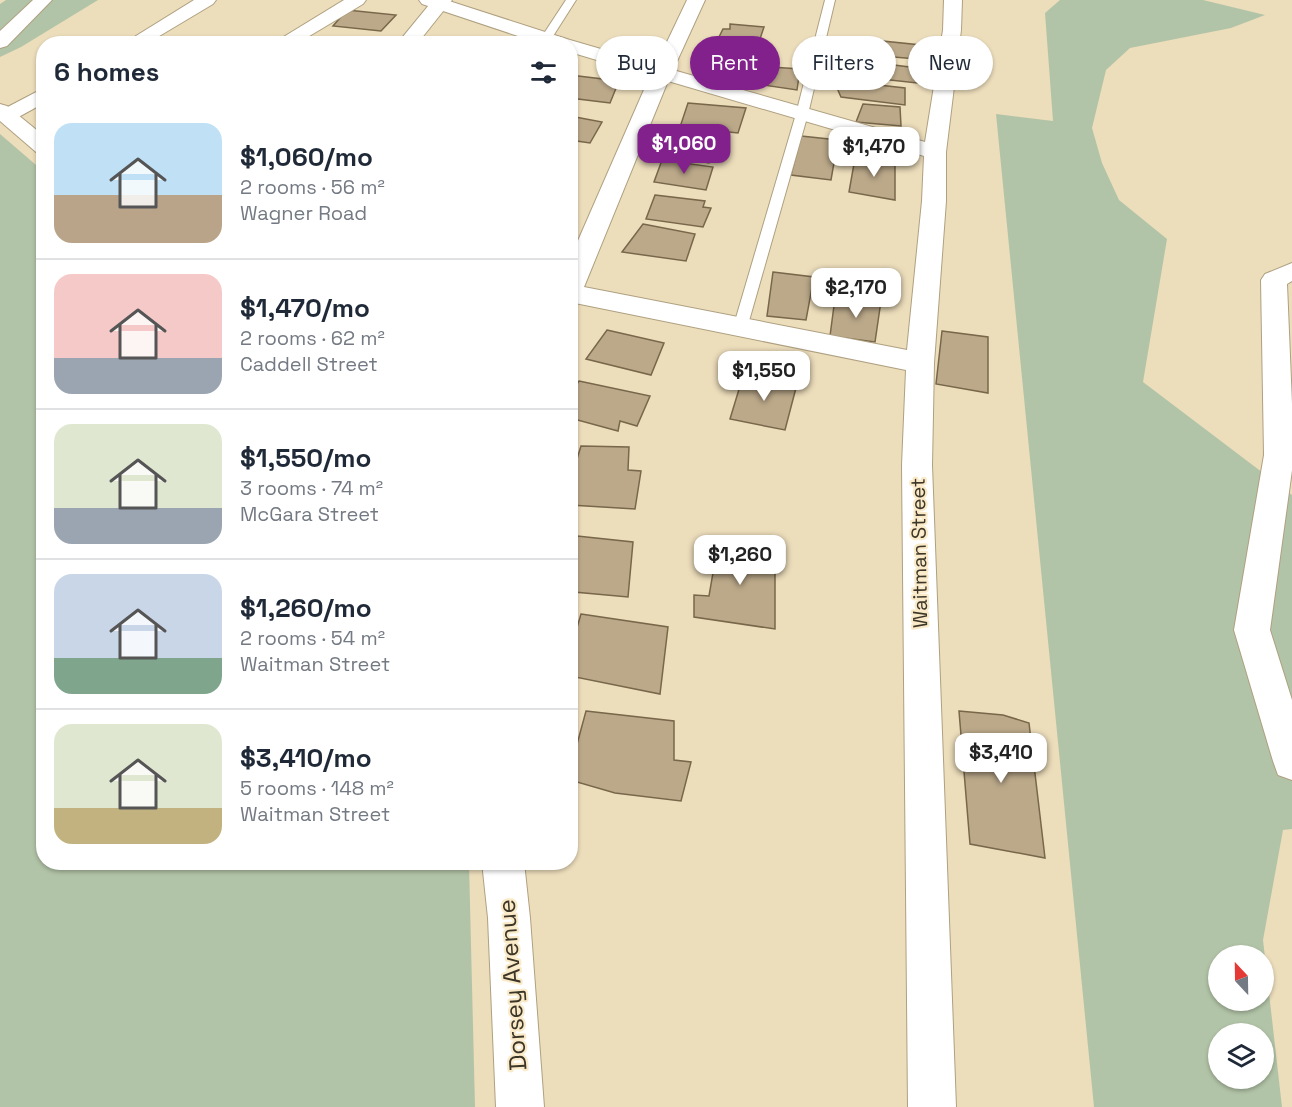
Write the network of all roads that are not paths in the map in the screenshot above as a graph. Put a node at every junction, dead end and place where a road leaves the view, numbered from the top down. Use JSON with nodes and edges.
{"nodes":[{"id":1,"x":43,"y":0,"type":"edge"},
{"id":2,"x":207,"y":0,"type":"edge"},
{"id":3,"x":357,"y":0,"type":"edge"},
{"id":4,"x":571,"y":0,"type":"edge"},
{"id":5,"x":696,"y":0,"type":"edge"},
{"id":6,"x":830,"y":0,"type":"edge"},
{"id":7,"x":953,"y":0,"type":"edge"},
{"id":8,"x":437,"y":1,"type":"edge"},
{"id":9,"x":146,"y":36,"type":"edge"},
{"id":10,"x":295,"y":36,"type":"edge"},
{"id":11,"x":412,"y":36,"type":"edge"},
{"id":12,"x":530,"y":36,"type":"edge"},
{"id":13,"x":546,"y":36,"type":"edge"},
{"id":14,"x":678,"y":38,"type":"edge"},
{"id":15,"x":0,"y":42,"type":"edge"},
{"id":16,"x":578,"y":48,"type":"edge"},
{"id":17,"x":596,"y":53,"type":"edge"},
{"id":18,"x":678,"y":79,"type":"edge"},
{"id":19,"x":654,"y":90,"type":"edge"},
{"id":20,"x":36,"y":98,"type":"edge"},
{"id":21,"x":3,"y":113,"type":"edge"},
{"id":22,"x":802,"y":114,"type":"junction"},
{"id":23,"x":36,"y":140,"type":"edge"},
{"id":24,"x":935,"y":152,"type":"junction"},
{"id":25,"x":578,"y":270,"type":"edge"},
{"id":26,"x":1292,"y":271,"type":"edge"},
{"id":27,"x":578,"y":295,"type":"edge"},
{"id":28,"x":740,"y":328,"type":"junction"},
{"id":29,"x":920,"y":363,"type":"junction"},
{"id":30,"x":1292,"y":761,"type":"edge"},
{"id":31,"x":504,"y":870,"type":"edge"},
{"id":32,"x":520,"y":1107,"type":"edge"},
{"id":33,"x":932,"y":1107,"type":"edge"}],
"edges":[{"from":1,"to":15,"type":"street"},
{"from":2,"to":9,"type":"street"},
{"from":3,"to":10,"type":"street"},
{"from":4,"to":13,"type":"lane"},
{"from":5,"to":14,"type":"street"},
{"from":6,"to":22,"type":"lane"},
{"from":7,"to":24,"type":"street","name":"Waitman Street"},
{"from":8,"to":11,"type":"street"},
{"from":8,"to":12,"type":"street"},
{"from":16,"to":17,"type":"street"},
{"from":18,"to":22,"type":"street"},
{"from":19,"to":25,"type":"street"},
{"from":20,"to":21,"type":"street"},
{"from":21,"to":23,"type":"street"},
{"from":22,"to":24,"type":"street"},
{"from":22,"to":28,"type":"lane"},
{"from":24,"to":29,"type":"street","name":"Waitman Street"},
{"from":26,"to":30,"type":"street"},
{"from":27,"to":28,"type":"street"},
{"from":28,"to":29,"type":"street"},
{"from":29,"to":33,"type":"street","name":"Waitman Street"},
{"from":31,"to":32,"type":"street","name":"Dorsey Avenue"}]}
